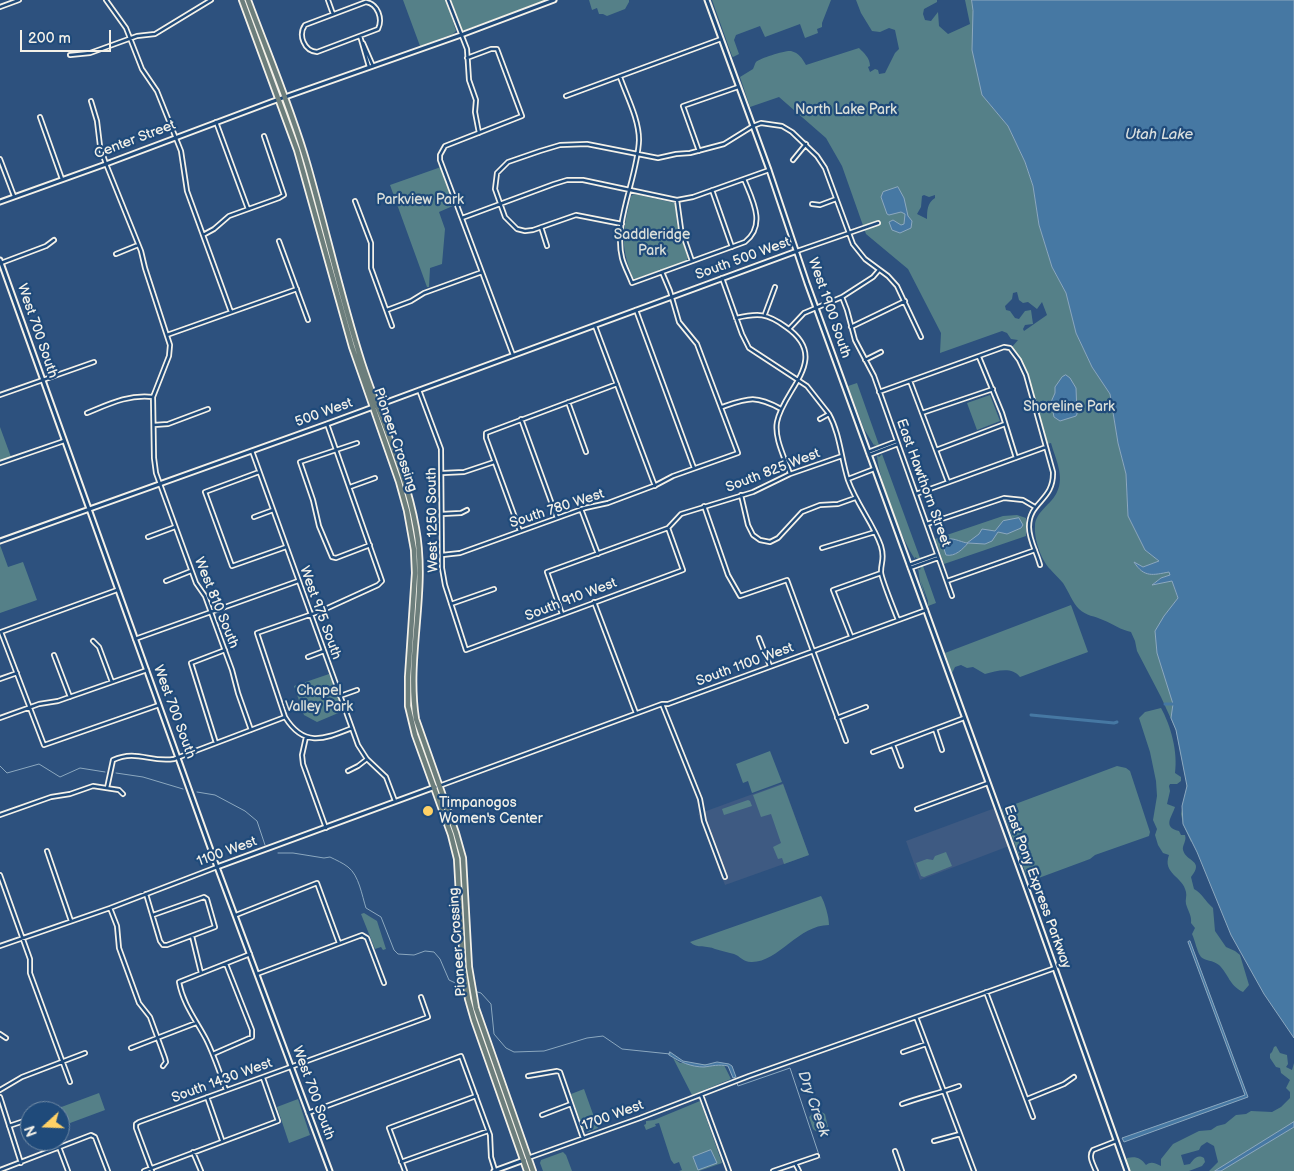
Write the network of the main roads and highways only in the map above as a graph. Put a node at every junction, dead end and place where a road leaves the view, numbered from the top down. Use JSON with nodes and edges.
{"nodes":[{"id":1,"x":242,"y":0,"type":"edge"},
{"id":2,"x":248,"y":0,"type":"edge"},
{"id":3,"x":281,"y":98,"type":"junction"},
{"id":4,"x":526,"y":1159,"type":"junction"},
{"id":5,"x":526,"y":1169,"type":"edge"},
{"id":6,"x":533,"y":1171,"type":"edge"}],
"edges":[{"from":1,"to":3,"type":"highway"},
{"from":2,"to":3,"type":"highway"},
{"from":3,"to":4,"type":"highway","name":"Pioneer Crossing"},
{"from":4,"to":5,"type":"highway"},
{"from":4,"to":6,"type":"highway","name":"Pioneer Crossing"}]}
